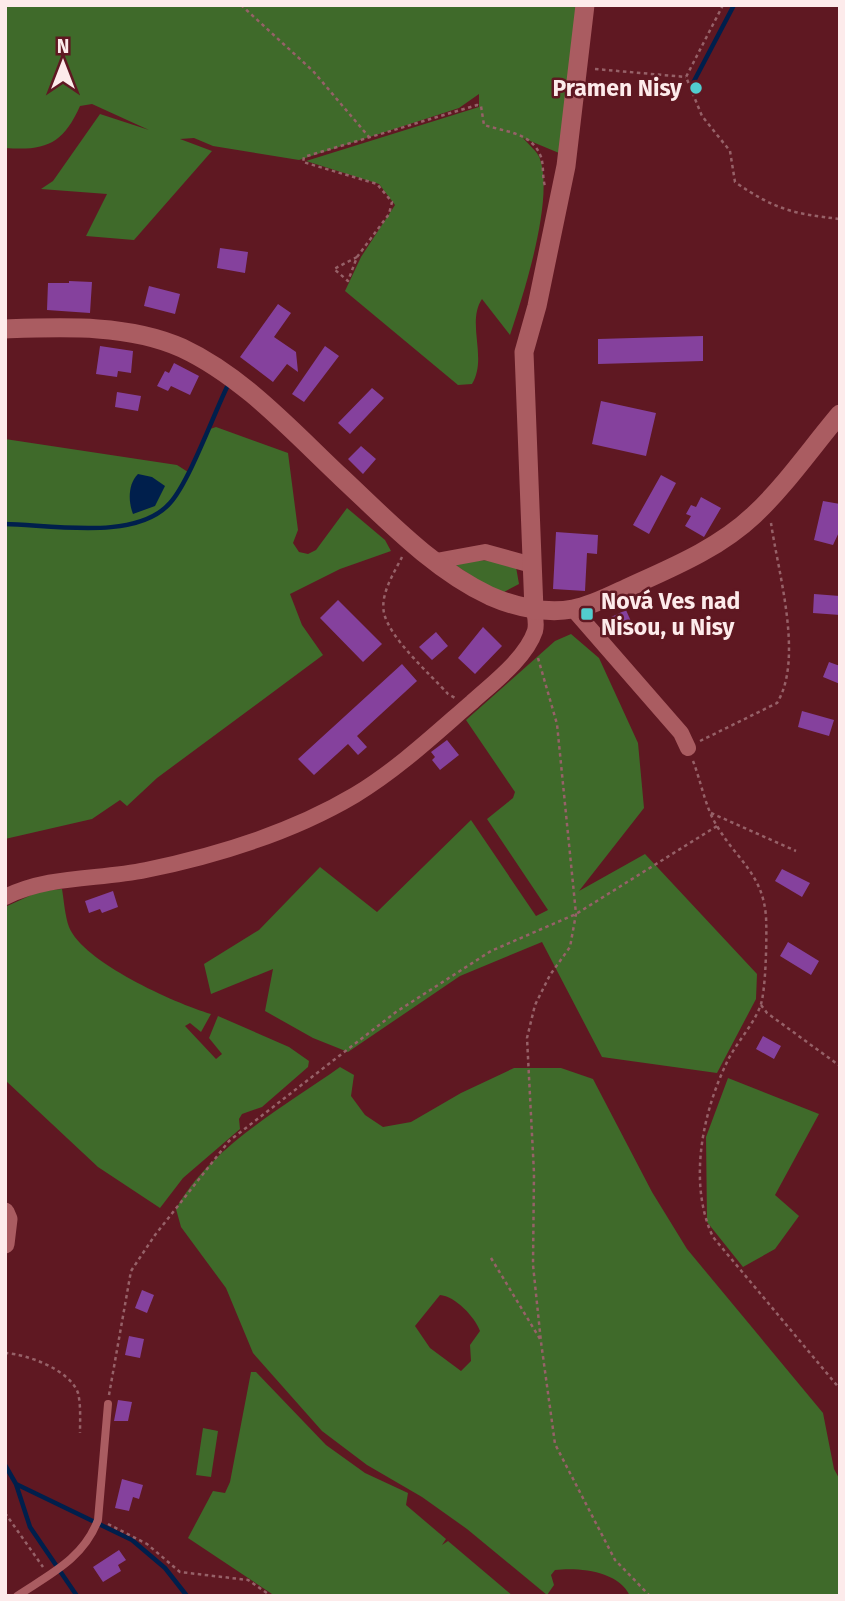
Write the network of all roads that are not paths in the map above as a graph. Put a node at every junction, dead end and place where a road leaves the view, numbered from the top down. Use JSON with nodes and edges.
{"nodes":[{"id":1,"x":585,"y":5,"type":"edge"},
{"id":2,"x":5,"y":328,"type":"edge"},
{"id":3,"x":840,"y":414,"type":"edge"},
{"id":4,"x":436,"y":561,"type":"junction"},
{"id":5,"x":533,"y":565,"type":"junction"},
{"id":6,"x":534,"y":610,"type":"junction"},
{"id":7,"x":573,"y":610,"type":"junction"},
{"id":8,"x":688,"y":748,"type":"road end"},
{"id":9,"x":5,"y":897,"type":"edge"},
{"id":10,"x":5,"y":1212,"type":"edge"},
{"id":11,"x":5,"y":1244,"type":"edge"},
{"id":12,"x":108,"y":1404,"type":"road end"},
{"id":13,"x":17,"y":1596,"type":"edge"}],
"edges":[{"from":1,"to":5,"type":"street"},
{"from":2,"to":4,"type":"street"},
{"from":3,"to":7,"type":"street"},
{"from":4,"to":5,"type":"street"},
{"from":4,"to":6,"type":"street"},
{"from":5,"to":6,"type":"street"},
{"from":6,"to":7,"type":"street"},
{"from":6,"to":9,"type":"street"},
{"from":7,"to":8,"type":"street"},
{"from":10,"to":11,"type":"street"},
{"from":12,"to":13,"type":"lane"}]}
